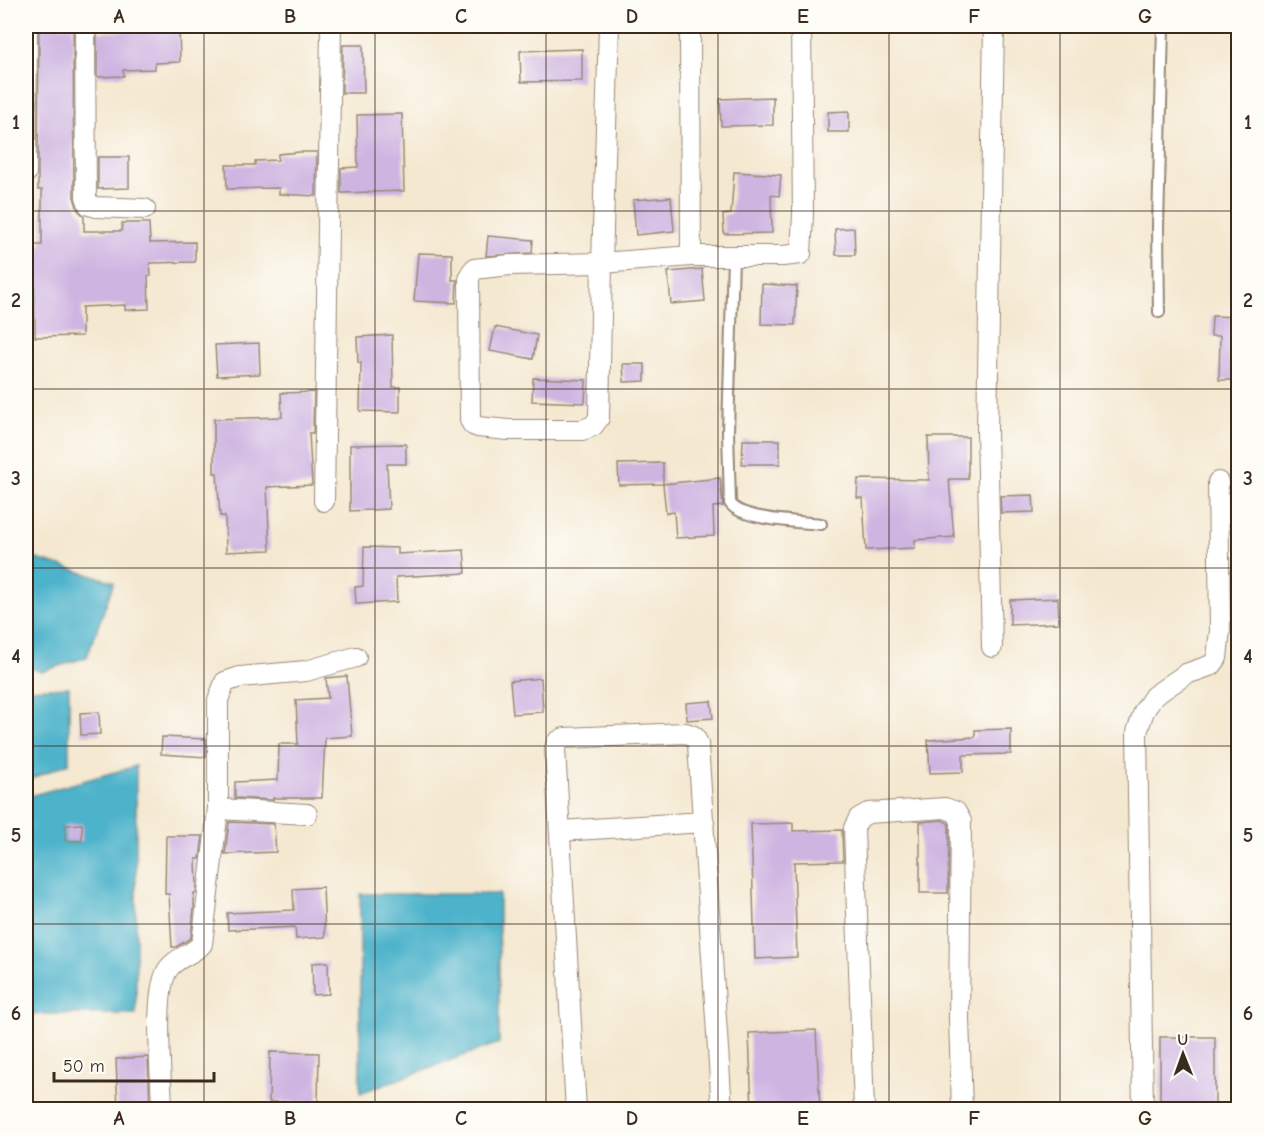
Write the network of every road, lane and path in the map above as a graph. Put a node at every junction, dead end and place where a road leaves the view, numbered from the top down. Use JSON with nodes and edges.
{"nodes":[{"id":1,"x":27,"y":26,"type":"edge"},
{"id":2,"x":85,"y":26,"type":"edge"},
{"id":3,"x":330,"y":26,"type":"edge"},
{"id":4,"x":609,"y":26,"type":"edge"},
{"id":5,"x":801,"y":26,"type":"edge"},
{"id":6,"x":994,"y":26,"type":"edge"},
{"id":7,"x":1163,"y":26,"type":"edge"},
{"id":8,"x":690,"y":27,"type":"edge"},
{"id":9,"x":26,"y":173,"type":"edge"},
{"id":10,"x":145,"y":209,"type":"dead end"},
{"id":11,"x":691,"y":256,"type":"junction"},
{"id":12,"x":733,"y":257,"type":"junction"},
{"id":13,"x":602,"y":264,"type":"junction"},
{"id":14,"x":1159,"y":312,"type":"dead end"},
{"id":15,"x":1218,"y":482,"type":"dead end"},
{"id":16,"x":324,"y":501,"type":"dead end"},
{"id":17,"x":821,"y":524,"type":"dead end"},
{"id":18,"x":992,"y":648,"type":"dead end"},
{"id":19,"x":356,"y":657,"type":"dead end"},
{"id":20,"x":218,"y":809,"type":"junction"},
{"id":21,"x":307,"y":814,"type":"dead end"},
{"id":22,"x":704,"y":822,"type":"junction"},
{"id":23,"x":560,"y":831,"type":"junction"},
{"id":24,"x":162,"y":1110,"type":"edge"},
{"id":25,"x":576,"y":1110,"type":"edge"},
{"id":26,"x":722,"y":1110,"type":"edge"},
{"id":27,"x":864,"y":1110,"type":"edge"},
{"id":28,"x":962,"y":1110,"type":"edge"},
{"id":29,"x":1143,"y":1110,"type":"edge"}],
"edges":[{"from":1,"to":9,"type":"street"},
{"from":2,"to":10,"type":"street"},
{"from":3,"to":16,"type":"street"},
{"from":4,"to":13,"type":"street"},
{"from":5,"to":12,"type":"street"},
{"from":6,"to":18,"type":"street"},
{"from":7,"to":14,"type":"lane"},
{"from":8,"to":11,"type":"street"},
{"from":11,"to":12,"type":"street"},
{"from":11,"to":13,"type":"street"},
{"from":12,"to":17,"type":"lane"},
{"from":13,"to":13,"type":"street"},
{"from":15,"to":29,"type":"street"},
{"from":19,"to":20,"type":"street"},
{"from":20,"to":21,"type":"street"},
{"from":20,"to":24,"type":"street"},
{"from":22,"to":23,"type":"street"},
{"from":22,"to":23,"type":"street"},
{"from":22,"to":26,"type":"street"},
{"from":23,"to":25,"type":"street"},
{"from":27,"to":28,"type":"street"}]}
